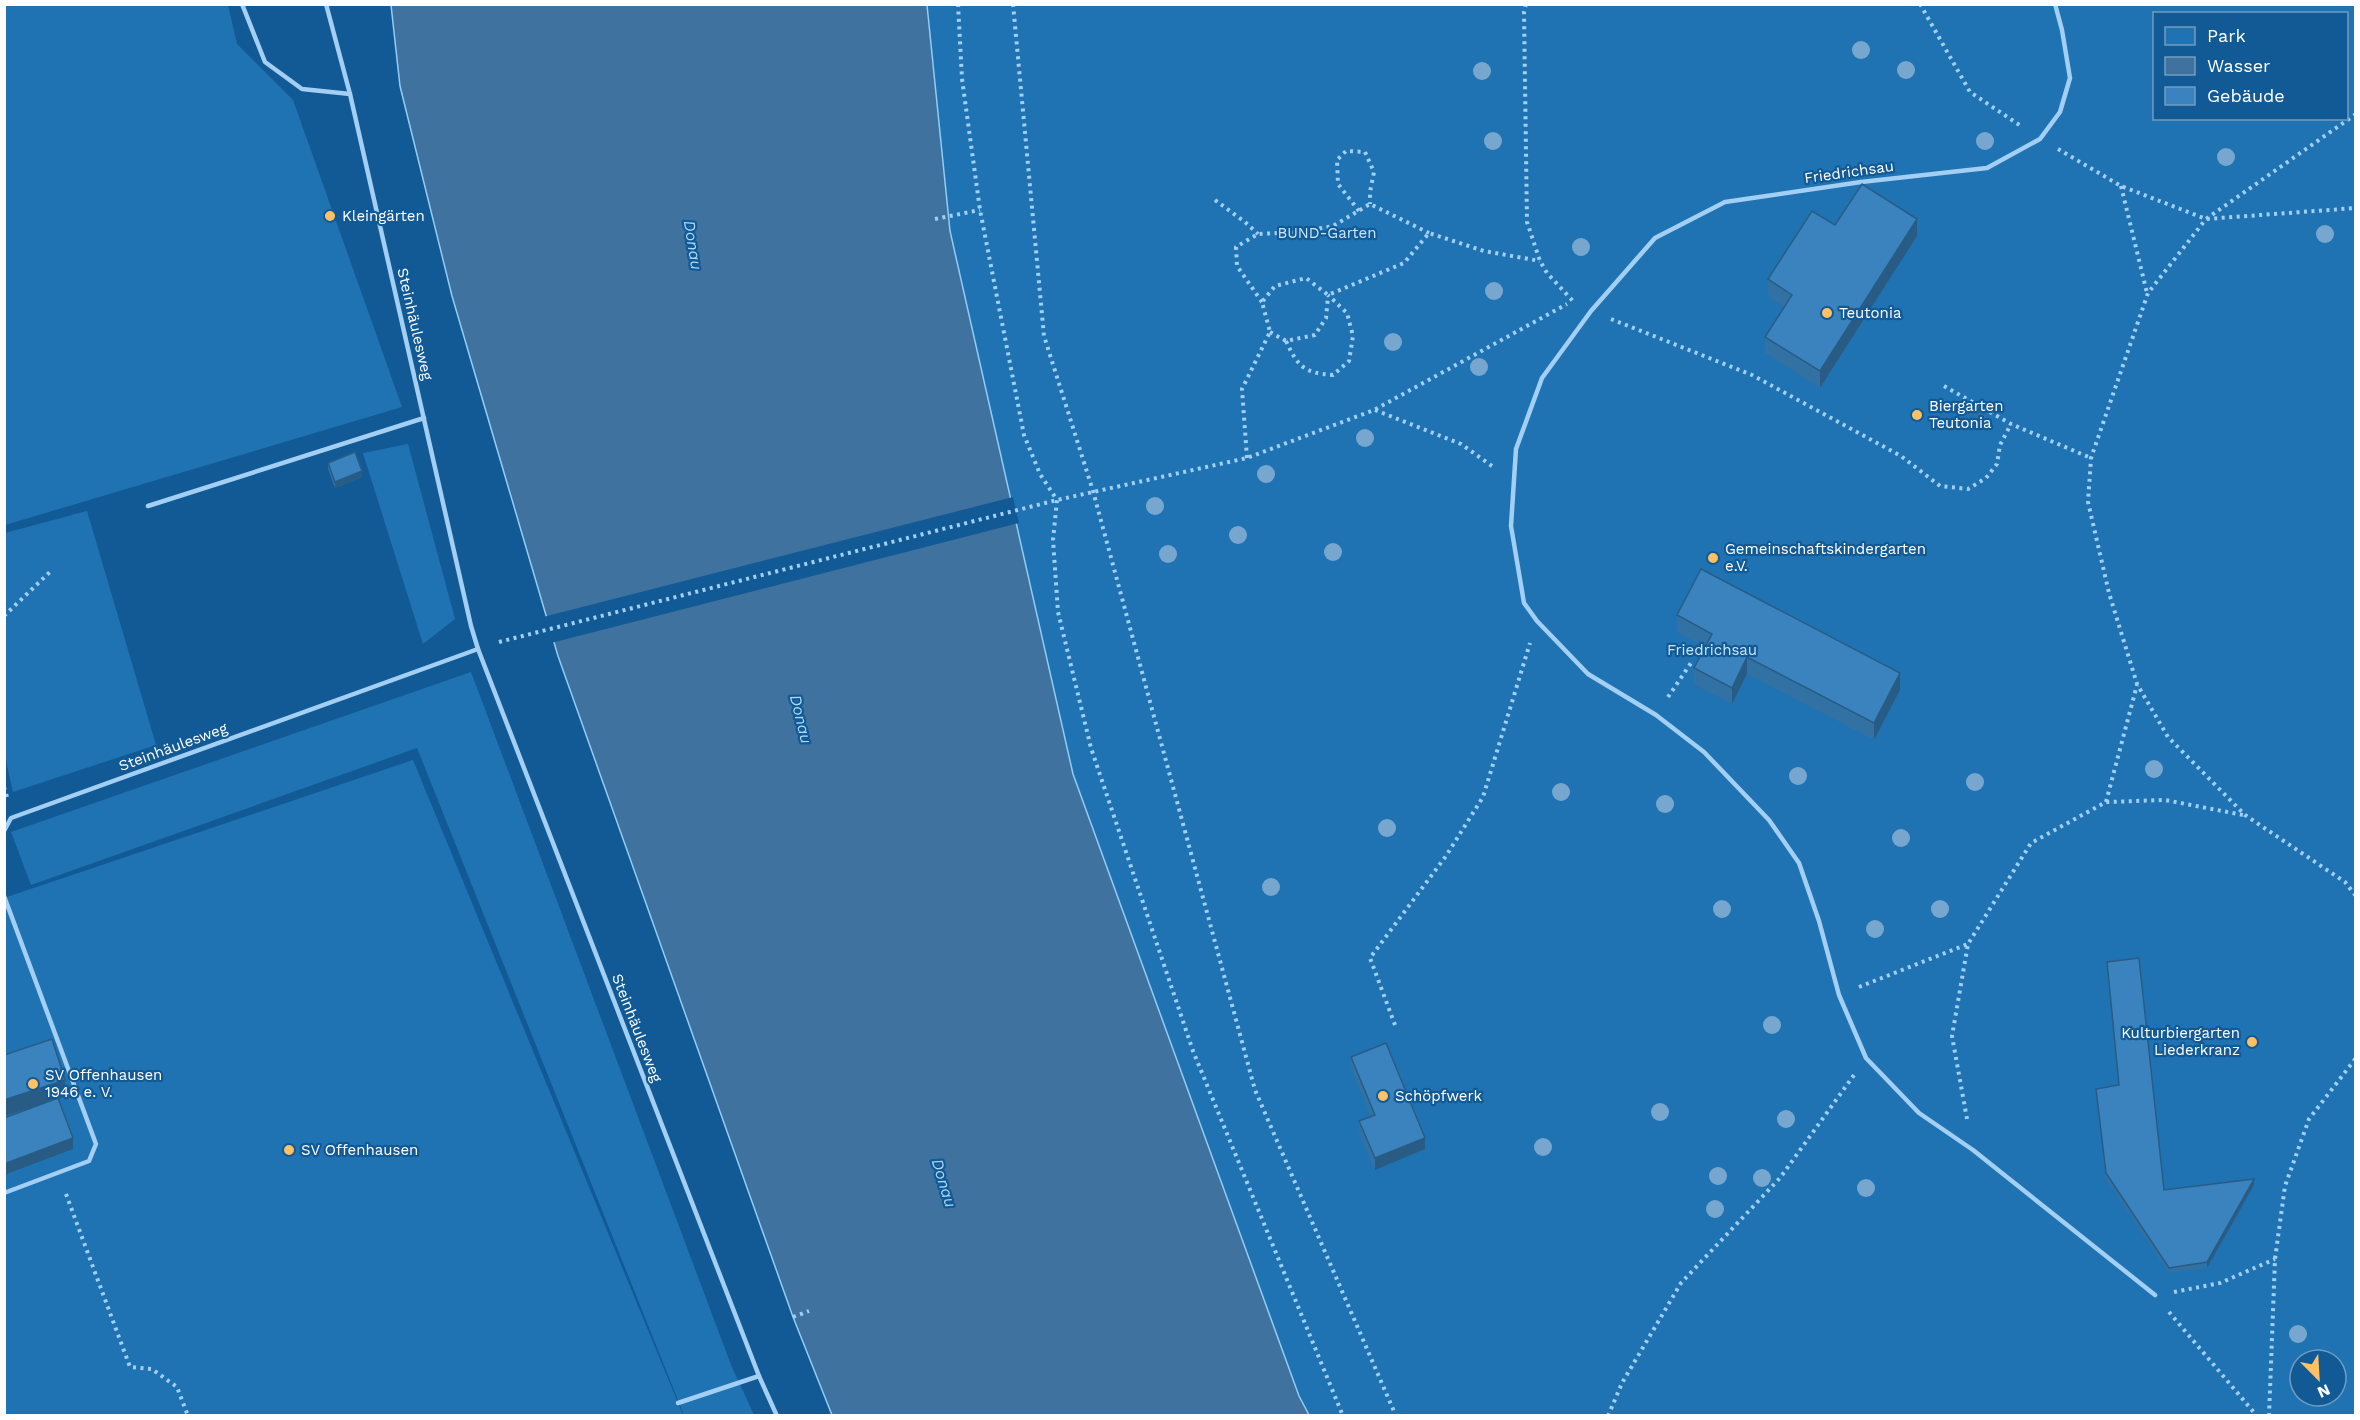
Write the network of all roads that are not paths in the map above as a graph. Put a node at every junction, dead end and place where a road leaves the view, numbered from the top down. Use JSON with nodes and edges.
{"nodes":[{"id":1,"x":242,"y":4,"type":"edge"},
{"id":2,"x":326,"y":4,"type":"edge"},
{"id":3,"x":2055,"y":4,"type":"edge"},
{"id":4,"x":350,"y":93,"type":"junction"},
{"id":5,"x":424,"y":418,"type":"junction"},
{"id":6,"x":148,"y":506,"type":"dead end"},
{"id":7,"x":478,"y":649,"type":"junction"},
{"id":8,"x":4,"y":831,"type":"edge"},
{"id":9,"x":4,"y":896,"type":"edge"},
{"id":10,"x":4,"y":1193,"type":"edge"},
{"id":11,"x":2155,"y":1295,"type":"road end"},
{"id":12,"x":759,"y":1376,"type":"junction"},
{"id":13,"x":678,"y":1403,"type":"dead end"},
{"id":14,"x":777,"y":1416,"type":"edge"}],
"edges":[{"from":1,"to":4,"type":"lane"},
{"from":2,"to":4,"type":"lane","name":"Steinhäulesweg"},
{"from":3,"to":11,"type":"lane","name":"Friedrichsau"},
{"from":4,"to":5,"type":"lane","name":"Steinhäulesweg"},
{"from":5,"to":6,"type":"lane"},
{"from":5,"to":7,"type":"lane","name":"Steinhäulesweg"},
{"from":7,"to":8,"type":"lane","name":"Steinhäulesweg"},
{"from":7,"to":12,"type":"lane","name":"Steinhäulesweg"},
{"from":9,"to":10,"type":"lane"},
{"from":12,"to":13,"type":"lane"},
{"from":12,"to":14,"type":"lane","name":"Steinhäulesweg"}]}
